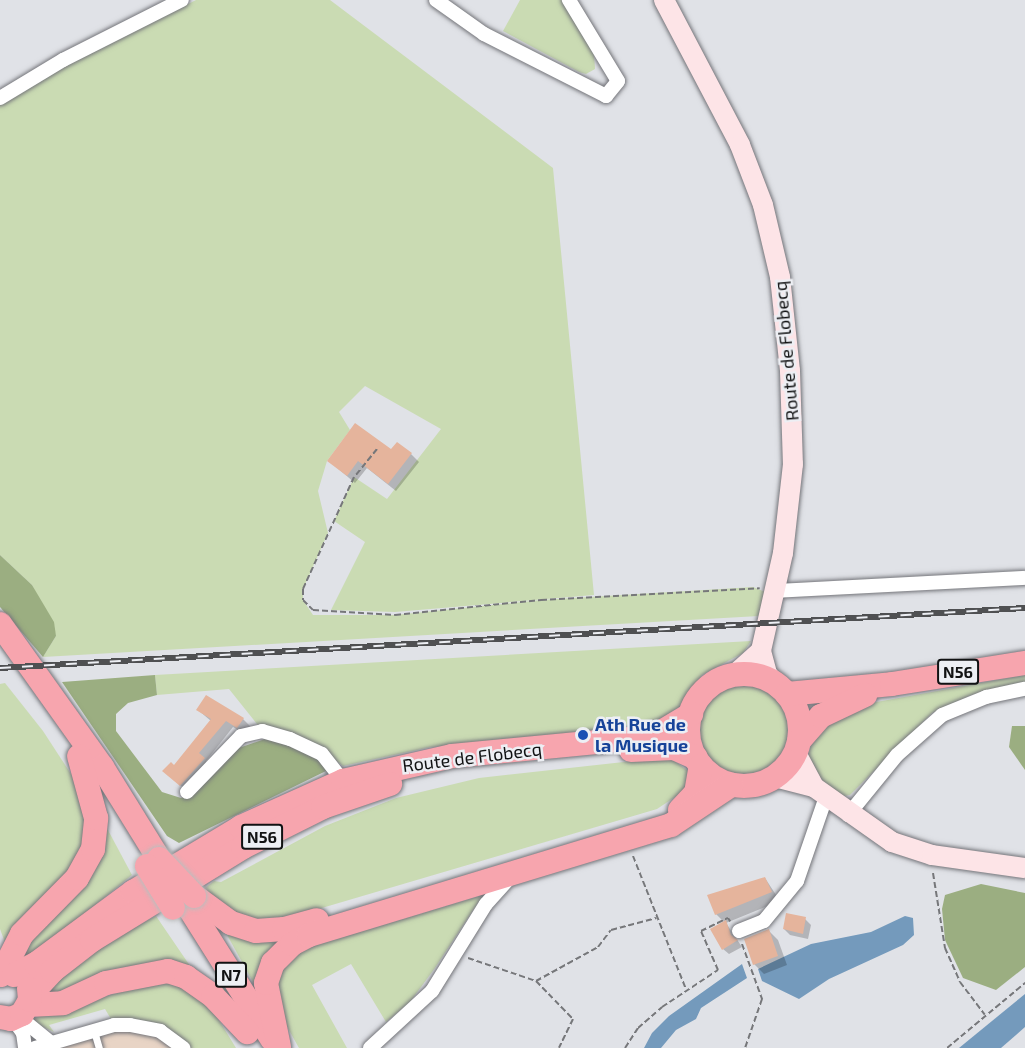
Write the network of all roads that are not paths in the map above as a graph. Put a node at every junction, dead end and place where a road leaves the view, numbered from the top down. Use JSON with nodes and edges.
{"nodes":[{"id":1,"x":182,"y":0,"type":"edge"},
{"id":2,"x":436,"y":0,"type":"edge"},
{"id":3,"x":569,"y":0,"type":"edge"},
{"id":4,"x":664,"y":0,"type":"edge"},
{"id":5,"x":0,"y":98,"type":"edge"},
{"id":6,"x":1025,"y":578,"type":"edge"},
{"id":7,"x":775,"y":591,"type":"junction"},
{"id":8,"x":0,"y":624,"type":"edge"},
{"id":9,"x":761,"y":651,"type":"junction"},
{"id":10,"x":0,"y":652,"type":"edge"},
{"id":11,"x":1025,"y":663,"type":"edge"},
{"id":12,"x":734,"y":675,"type":"junction"},
{"id":13,"x":892,"y":684,"type":"junction"},
{"id":14,"x":1025,"y":689,"type":"edge"},
{"id":15,"x":782,"y":690,"type":"junction"},
{"id":16,"x":691,"y":714,"type":"junction"},
{"id":17,"x":797,"y":747,"type":"junction"},
{"id":18,"x":78,"y":756,"type":"junction"},
{"id":19,"x":699,"y":762,"type":"junction"},
{"id":20,"x":775,"y":777,"type":"junction"},
{"id":21,"x":343,"y":781,"type":"junction"},
{"id":22,"x":731,"y":785,"type":"junction"},
{"id":23,"x":187,"y":792,"type":"dead end"},
{"id":24,"x":820,"y":792,"type":"junction"},
{"id":25,"x":848,"y":814,"type":"junction"},
{"id":26,"x":153,"y":863,"type":"junction"},
{"id":27,"x":1025,"y":868,"type":"edge"},
{"id":28,"x":512,"y":874,"type":"junction"},
{"id":29,"x":184,"y":902,"type":"junction"},
{"id":30,"x":739,"y":931,"type":"road end"},
{"id":31,"x":5,"y":975,"type":"edge"},
{"id":32,"x":18,"y":1010,"type":"edge"},
{"id":33,"x":94,"y":1031,"type":"junction"},
{"id":34,"x":251,"y":1040,"type":"edge"},
{"id":35,"x":50,"y":1042,"type":"junction"},
{"id":36,"x":25,"y":1048,"type":"edge"},
{"id":37,"x":35,"y":1048,"type":"edge"},
{"id":38,"x":99,"y":1048,"type":"edge"},
{"id":39,"x":183,"y":1048,"type":"edge"},
{"id":40,"x":279,"y":1048,"type":"edge"},
{"id":41,"x":370,"y":1048,"type":"edge"}],
"edges":[{"from":1,"to":5,"type":"street"},
{"from":2,"to":3,"type":"street"},
{"from":4,"to":7,"type":"street","name":"Route de Flobecq"},
{"from":6,"to":7,"type":"street"},
{"from":7,"to":9,"type":"street","name":"Route de Flobecq"},
{"from":8,"to":26,"type":"highway"},
{"from":9,"to":12,"type":"street"},
{"from":9,"to":15,"type":"street"},
{"from":10,"to":18,"type":"highway","number":"N7"},
{"from":11,"to":13,"type":"highway","number":"N56"},
{"from":12,"to":15,"type":"highway","number":"N56"},
{"from":12,"to":16,"type":"highway","number":"N56"},
{"from":13,"to":15,"type":"highway","number":"N56"},
{"from":13,"to":17,"type":"highway","number":"N56"},
{"from":14,"to":25,"type":"street"},
{"from":15,"to":17,"type":"highway"},
{"from":16,"to":19,"type":"highway"},
{"from":16,"to":21,"type":"highway","name":"Route de Flobecq","number":"N56"},
{"from":17,"to":20,"type":"highway","number":"N56"},
{"from":17,"to":24,"type":"street"},
{"from":18,"to":26,"type":"highway","number":"N7"},
{"from":18,"to":31,"type":"highway"},
{"from":19,"to":22,"type":"highway","number":"N56"},
{"from":19,"to":29,"type":"highway"},
{"from":19,"to":32,"type":"highway","name":"Route de Flobecq","number":"N56"},
{"from":20,"to":22,"type":"highway"},
{"from":20,"to":24,"type":"street"},
{"from":21,"to":23,"type":"street"},
{"from":21,"to":31,"type":"highway","name":"Route de Flobecq","number":"N56"},
{"from":22,"to":28,"type":"highway"},
{"from":24,"to":25,"type":"street"},
{"from":24,"to":30,"type":"street"},
{"from":25,"to":27,"type":"street"},
{"from":26,"to":29,"type":"highway","number":"N7","bridge":true},
{"from":28,"to":40,"type":"highway"},
{"from":28,"to":41,"type":"street"},
{"from":29,"to":34,"type":"highway","number":"N7"},
{"from":29,"to":40,"type":"highway","number":"N7"},
{"from":31,"to":32,"type":"highway"},
{"from":32,"to":34,"type":"highway"},
{"from":32,"to":35,"type":"street"},
{"from":32,"to":36,"type":"street"},
{"from":33,"to":35,"type":"street"},
{"from":33,"to":38,"type":"lane"},
{"from":33,"to":39,"type":"street"},
{"from":35,"to":37,"type":"street"}]}
